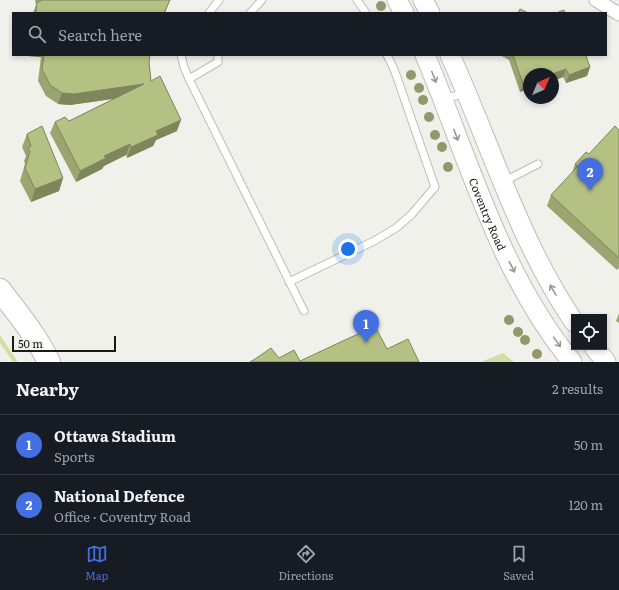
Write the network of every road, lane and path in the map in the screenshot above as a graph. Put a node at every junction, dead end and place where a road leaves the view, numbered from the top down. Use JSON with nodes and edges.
{"nodes":[{"id":1,"x":220,"y":0,"type":"edge"},
{"id":2,"x":262,"y":0,"type":"edge"},
{"id":3,"x":357,"y":0,"type":"edge"},
{"id":4,"x":397,"y":0,"type":"edge"},
{"id":5,"x":424,"y":0,"type":"edge"},
{"id":6,"x":596,"y":0,"type":"edge"},
{"id":7,"x":210,"y":12,"type":"edge"},
{"id":8,"x":251,"y":12,"type":"edge"},
{"id":9,"x":365,"y":12,"type":"edge"},
{"id":10,"x":403,"y":12,"type":"edge"},
{"id":11,"x":430,"y":12,"type":"edge"},
{"id":12,"x":619,"y":14,"type":"edge"},
{"id":13,"x":181,"y":56,"type":"edge"},
{"id":14,"x":218,"y":56,"type":"edge"},
{"id":15,"x":388,"y":56,"type":"edge"},
{"id":16,"x":425,"y":56,"type":"edge"},
{"id":17,"x":450,"y":56,"type":"edge"},
{"id":18,"x":190,"y":79,"type":"junction"},
{"id":19,"x":467,"y":92,"type":"junction"},
{"id":20,"x":443,"y":99,"type":"junction"},
{"id":21,"x":538,"y":164,"type":"dead end"},
{"id":22,"x":502,"y":183,"type":"junction"},
{"id":23,"x":289,"y":282,"type":"junction"},
{"id":24,"x":0,"y":290,"type":"edge"},
{"id":25,"x":0,"y":310,"type":"edge"},
{"id":26,"x":304,"y":311,"type":"dead end"},
{"id":27,"x":571,"y":317,"type":"edge"},
{"id":28,"x":596,"y":350,"type":"edge"},
{"id":29,"x":35,"y":362,"type":"edge"},
{"id":30,"x":49,"y":362,"type":"edge"},
{"id":31,"x":572,"y":362,"type":"edge"},
{"id":32,"x":606,"y":362,"type":"edge"}],
"edges":[{"from":1,"to":7,"type":"lane"},
{"from":2,"to":8,"type":"lane"},
{"from":3,"to":9,"type":"lane"},
{"from":4,"to":10,"type":"main road"},
{"from":5,"to":11,"type":"main road"},
{"from":6,"to":12,"type":"street"},
{"from":13,"to":18,"type":"lane"},
{"from":14,"to":18,"type":"lane"},
{"from":15,"to":23,"type":"lane"},
{"from":16,"to":20,"type":"main road","name":"Coventry Road","one_way":true},
{"from":17,"to":19,"type":"main road"},
{"from":18,"to":23,"type":"lane"},
{"from":19,"to":20,"type":"lane"},
{"from":19,"to":22,"type":"main road"},
{"from":20,"to":31,"type":"main road","name":"Coventry Road","one_way":true},
{"from":21,"to":22,"type":"lane"},
{"from":27,"to":22,"type":"main road","one_way":true},
{"from":23,"to":26,"type":"lane"},
{"from":24,"to":30,"type":"highway"},
{"from":25,"to":29,"type":"highway"},
{"from":28,"to":32,"type":"main road"}]}
